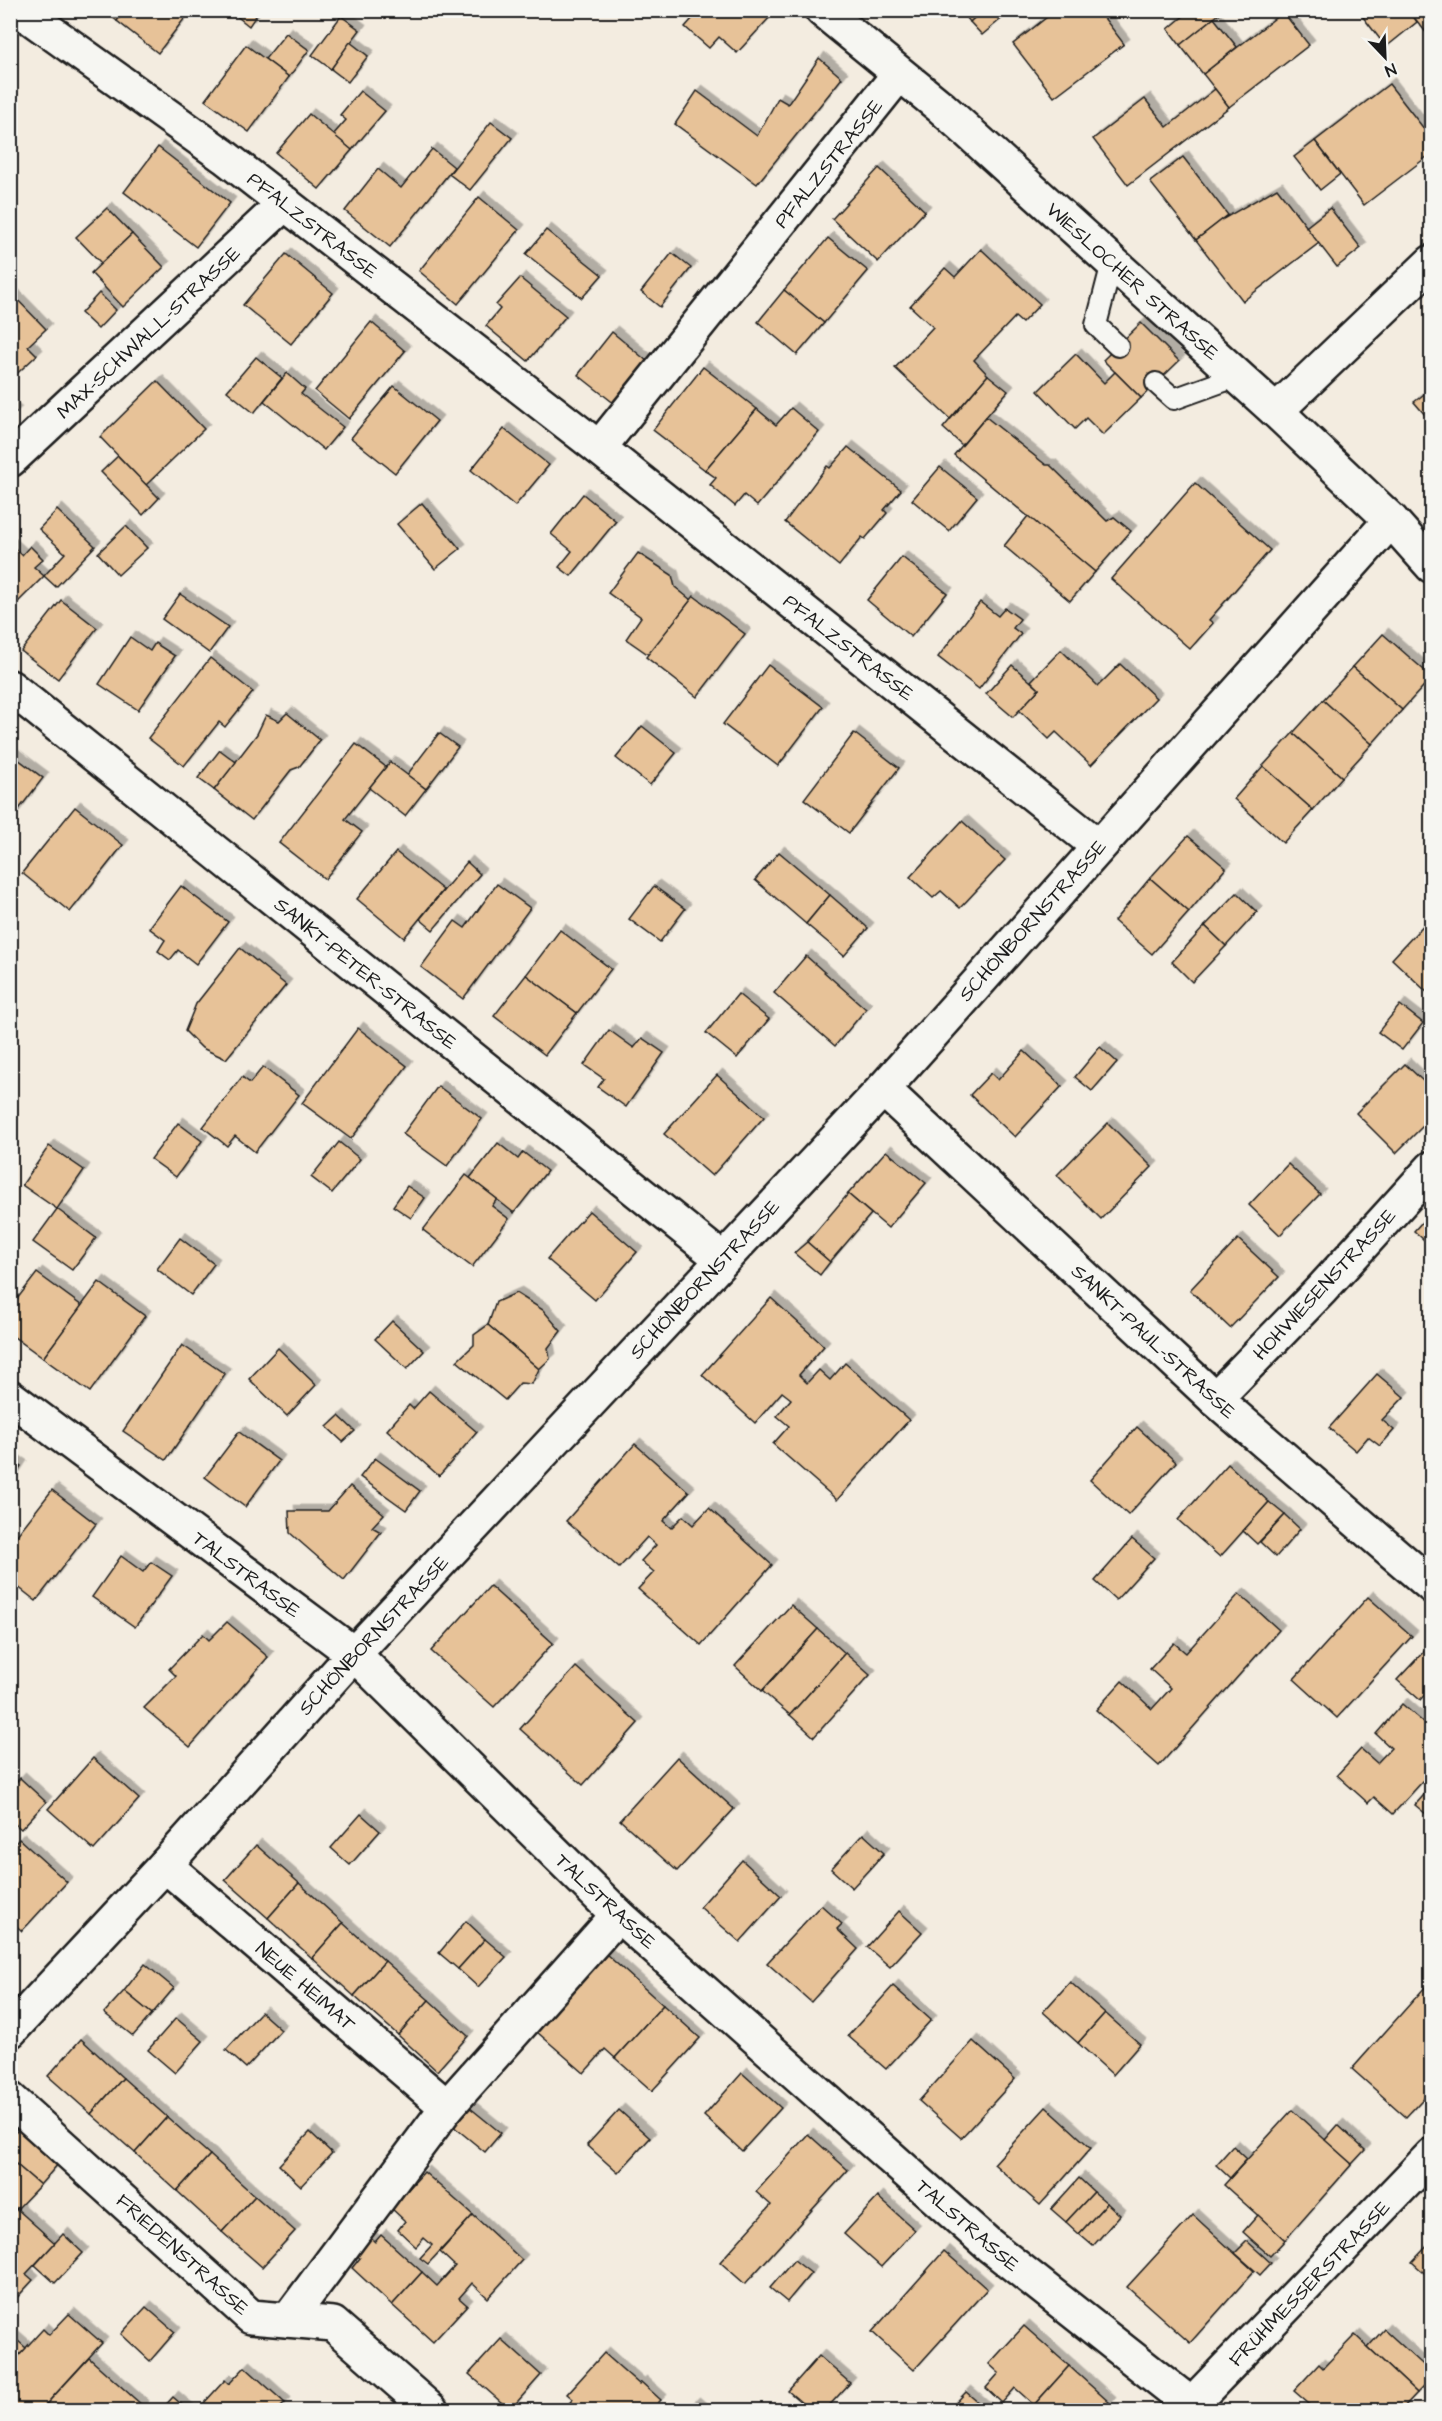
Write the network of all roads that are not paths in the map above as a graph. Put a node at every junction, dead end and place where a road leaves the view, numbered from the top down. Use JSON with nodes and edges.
{"nodes":[{"id":1,"x":20,"y":10,"type":"edge"},
{"id":2,"x":822,"y":10,"type":"edge"},
{"id":3,"x":899,"y":74,"type":"junction"},
{"id":4,"x":285,"y":204,"type":"junction"},
{"id":5,"x":1112,"y":262,"type":"junction"},
{"id":6,"x":1431,"y":262,"type":"edge"},
{"id":7,"x":1118,"y":346,"type":"dead end"},
{"id":8,"x":1238,"y":376,"type":"junction"},
{"id":9,"x":1156,"y":383,"type":"dead end"},
{"id":10,"x":1276,"y":411,"type":"junction"},
{"id":11,"x":599,"y":448,"type":"junction"},
{"id":12,"x":10,"y":459,"type":"edge"},
{"id":13,"x":1391,"y":520,"type":"junction"},
{"id":14,"x":1431,"y":567,"type":"edge"},
{"id":15,"x":10,"y":687,"type":"edge"},
{"id":16,"x":1098,"y":846,"type":"junction"},
{"id":17,"x":883,"y":1089,"type":"junction"},
{"id":18,"x":1431,"y":1167,"type":"edge"},
{"id":19,"x":722,"y":1259,"type":"junction"},
{"id":20,"x":10,"y":1397,"type":"edge"},
{"id":21,"x":1215,"y":1399,"type":"junction"},
{"id":22,"x":1431,"y":1586,"type":"edge"},
{"id":23,"x":354,"y":1654,"type":"junction"},
{"id":24,"x":165,"y":1865,"type":"junction"},
{"id":25,"x":618,"y":1915,"type":"junction"},
{"id":26,"x":10,"y":2031,"type":"edge"},
{"id":27,"x":10,"y":2099,"type":"edge"},
{"id":28,"x":447,"y":2107,"type":"junction"},
{"id":29,"x":1431,"y":2155,"type":"edge"},
{"id":30,"x":288,"y":2320,"type":"junction"},
{"id":31,"x":1192,"y":2409,"type":"edge"},
{"id":32,"x":431,"y":2410,"type":"edge"}],
"edges":[{"from":1,"to":4,"type":"street","name":"PFALZSTRASSE"},
{"from":2,"to":3,"type":"street","name":"WIESLOCHER STRASSE"},
{"from":3,"to":5,"type":"street","name":"WIESLOCHER STRASSE"},
{"from":3,"to":11,"type":"street","name":"PFALZSTRASSE"},
{"from":4,"to":11,"type":"street","name":"PFALZSTRASSE"},
{"from":4,"to":12,"type":"street","name":"MAX-SCHWALL-STRASSE"},
{"from":5,"to":7,"type":"lane"},
{"from":5,"to":8,"type":"street","name":"WIESLOCHER STRASSE"},
{"from":6,"to":10,"type":"street"},
{"from":8,"to":9,"type":"lane"},
{"from":8,"to":10,"type":"street","name":"WIESLOCHER STRASSE"},
{"from":10,"to":13,"type":"street","name":"WIESLOCHER STRASSE"},
{"from":11,"to":16,"type":"street","name":"PFALZSTRASSE"},
{"from":13,"to":14,"type":"street","name":"WIESLOCHER STRASSE"},
{"from":13,"to":16,"type":"street","name":"SCHÖNBORNSTRASSE"},
{"from":15,"to":19,"type":"street","name":"SANKT-PETER-STRASSE"},
{"from":16,"to":17,"type":"street","name":"SCHÖNBORNSTRASSE"},
{"from":17,"to":19,"type":"street","name":"SCHÖNBORNSTRASSE"},
{"from":17,"to":21,"type":"street","name":"SANKT-PAUL-STRASSE"},
{"from":18,"to":21,"type":"street","name":"HOHWIESENSTRASSE"},
{"from":19,"to":23,"type":"street","name":"SCHÖNBORNSTRASSE"},
{"from":20,"to":23,"type":"street","name":"TALSTRASSE"},
{"from":21,"to":22,"type":"street","name":"SANKT-PAUL-STRASSE"},
{"from":23,"to":24,"type":"street","name":"SCHÖNBORNSTRASSE"},
{"from":23,"to":25,"type":"street","name":"TALSTRASSE"},
{"from":24,"to":26,"type":"street","name":"SCHÖNBORNSTRASSE"},
{"from":24,"to":28,"type":"street","name":"NEUE HEIMAT"},
{"from":25,"to":28,"type":"street"},
{"from":25,"to":31,"type":"street","name":"TALSTRASSE"},
{"from":27,"to":30,"type":"street","name":"FRIEDENSTRASSE"},
{"from":28,"to":30,"type":"street"},
{"from":29,"to":31,"type":"street","name":"FRÜHMESSERSTRASSE"},
{"from":30,"to":32,"type":"street","name":"FRIEDENSTRASSE"}]}
